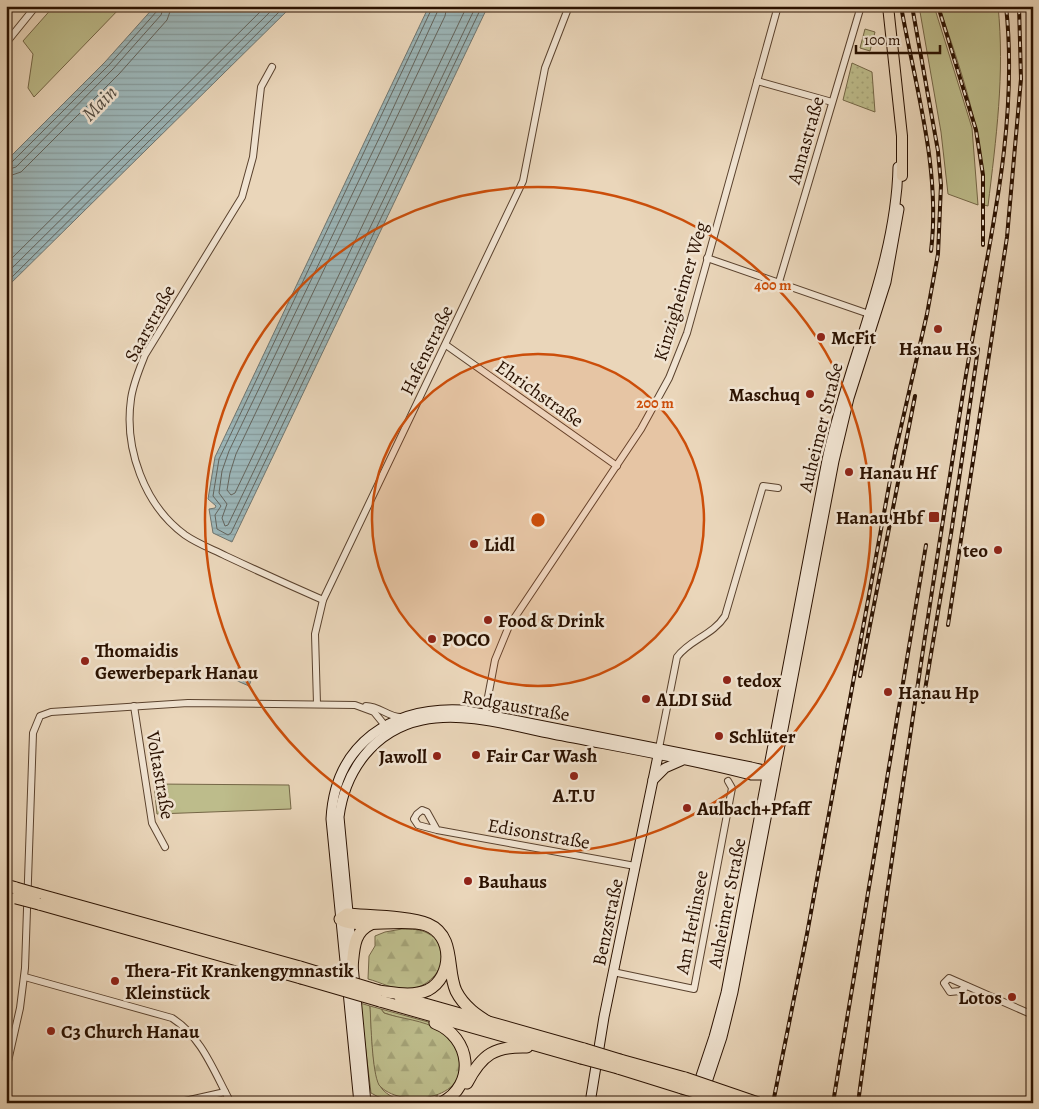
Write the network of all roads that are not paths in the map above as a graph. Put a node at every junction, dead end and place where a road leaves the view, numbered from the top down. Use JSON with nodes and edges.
{"nodes":[{"id":1,"x":36,"y":6,"type":"edge"},
{"id":2,"x":568,"y":6,"type":"edge"},
{"id":3,"x":778,"y":6,"type":"edge"},
{"id":4,"x":861,"y":6,"type":"edge"},
{"id":5,"x":888,"y":6,"type":"edge"},
{"id":6,"x":6,"y":42,"type":"edge"},
{"id":7,"x":272,"y":67,"type":"dead end"},
{"id":8,"x":757,"y":81,"type":"junction"},
{"id":9,"x":832,"y":102,"type":"junction"},
{"id":10,"x":900,"y":129,"type":"junction"},
{"id":11,"x":902,"y":176,"type":"joint"},
{"id":12,"x":707,"y":258,"type":"junction"},
{"id":13,"x":779,"y":282,"type":"junction"},
{"id":14,"x":869,"y":314,"type":"junction"},
{"id":15,"x":446,"y":345,"type":"junction"},
{"id":16,"x":617,"y":466,"type":"junction"},
{"id":17,"x":778,"y":488,"type":"dead end"},
{"id":18,"x":807,"y":589,"type":"junction"},
{"id":19,"x":323,"y":600,"type":"junction"},
{"id":20,"x":317,"y":704,"type":"junction"},
{"id":21,"x":134,"y":706,"type":"junction"},
{"id":22,"x":357,"y":706,"type":"junction"},
{"id":23,"x":484,"y":717,"type":"junction"},
{"id":24,"x":389,"y":723,"type":"junction"},
{"id":25,"x":772,"y":750,"type":"junction"},
{"id":26,"x":658,"y":752,"type":"junction"},
{"id":27,"x":684,"y":761,"type":"junction"},
{"id":28,"x":776,"y":766,"type":"junction"},
{"id":29,"x":751,"y":771,"type":"junction"},
{"id":30,"x":768,"y":773,"type":"junction"},
{"id":31,"x":653,"y":780,"type":"junction"},
{"id":32,"x":728,"y":781,"type":"dead end"},
{"id":33,"x":773,"y":783,"type":"junction"},
{"id":34,"x":763,"y":796,"type":"junction"},
{"id":35,"x":437,"y":830,"type":"dead end"},
{"id":36,"x":165,"y":847,"type":"dead end"},
{"id":37,"x":635,"y":866,"type":"junction"},
{"id":38,"x":11,"y":892,"type":"edge"},
{"id":39,"x":345,"y":919,"type":"junction"},
{"id":40,"x":374,"y":923,"type":"junction"},
{"id":41,"x":352,"y":967,"type":"junction"},
{"id":42,"x":613,"y":972,"type":"junction"},
{"id":43,"x":25,"y":977,"type":"junction"},
{"id":44,"x":967,"y":986,"type":"dead end"},
{"id":45,"x":379,"y":996,"type":"junction"},
{"id":46,"x":1033,"y":1015,"type":"edge"},
{"id":47,"x":493,"y":1025,"type":"junction"},
{"id":48,"x":544,"y":1048,"type":"junction"},
{"id":49,"x":582,"y":1053,"type":"junction"},
{"id":50,"x":6,"y":1070,"type":"edge"},
{"id":51,"x":684,"y":1083,"type":"junction"},
{"id":52,"x":225,"y":1092,"type":"junction"},
{"id":53,"x":363,"y":1102,"type":"edge"},
{"id":54,"x":176,"y":1103,"type":"edge"},
{"id":55,"x":231,"y":1103,"type":"edge"},
{"id":56,"x":379,"y":1103,"type":"edge"},
{"id":57,"x":441,"y":1103,"type":"edge"},
{"id":58,"x":449,"y":1103,"type":"edge"},
{"id":59,"x":590,"y":1103,"type":"edge"},
{"id":60,"x":692,"y":1103,"type":"edge"},
{"id":61,"x":700,"y":1103,"type":"edge"},
{"id":62,"x":730,"y":1103,"type":"edge"},
{"id":63,"x":758,"y":1103,"type":"edge"}],
"edges":[{"from":1,"to":6,"type":"street"},
{"from":2,"to":15,"type":"street","name":"Hafenstraße"},
{"from":3,"to":8,"type":"street","name":"Kinzigheimer Weg"},
{"from":4,"to":9,"type":"street","name":"Annastraße"},
{"from":5,"to":10,"type":"main road"},
{"from":7,"to":19,"type":"street","name":"Saarstraße"},
{"from":8,"to":9,"type":"street"},
{"from":8,"to":12,"type":"street","name":"Kinzigheimer Weg"},
{"from":9,"to":13,"type":"street","name":"Annastraße"},
{"from":10,"to":11,"type":"main road"},
{"from":10,"to":14,"type":"main road","name":"Auheimer Straße"},
{"from":11,"to":18,"type":"main road","name":"Auheimer Straße"},
{"from":12,"to":13,"type":"street"},
{"from":12,"to":16,"type":"street","name":"Kinzigheimer Weg"},
{"from":13,"to":14,"type":"street"},
{"from":14,"to":18,"type":"main road","name":"Auheimer Straße"},
{"from":15,"to":16,"type":"street","name":"Ehrichstraße"},
{"from":15,"to":19,"type":"street","name":"Hafenstraße"},
{"from":16,"to":23,"type":"street","name":"Kinzigheimer Weg"},
{"from":17,"to":26,"type":"street"},
{"from":18,"to":25,"type":"main road","name":"Auheimer Straße"},
{"from":18,"to":28,"type":"main road","name":"Auheimer Straße"},
{"from":19,"to":20,"type":"street","name":"Hafenstraße"},
{"from":20,"to":21,"type":"street"},
{"from":20,"to":22,"type":"street"},
{"from":21,"to":36,"type":"street","name":"Voltastraße"},
{"from":21,"to":43,"type":"street"},
{"from":22,"to":24,"type":"street"},
{"from":22,"to":24,"type":"street"},
{"from":23,"to":24,"type":"main road","name":"Rodgaustraße"},
{"from":23,"to":24,"type":"main road","name":"Rodgaustraße"},
{"from":23,"to":26,"type":"main road","name":"Rodgaustraße"},
{"from":24,"to":39,"type":"main road","name":"Rodgaustraße"},
{"from":25,"to":29,"type":"main road"},
{"from":25,"to":30,"type":"main road","name":"Auheimer Straße"},
{"from":26,"to":27,"type":"main road","name":"Rodgaustraße"},
{"from":26,"to":29,"type":"main road","name":"Rodgaustraße"},
{"from":26,"to":31,"type":"main road","name":"Benzstraße"},
{"from":27,"to":29,"type":"main road","name":"Rodgaustraße"},
{"from":27,"to":31,"type":"main road"},
{"from":28,"to":30,"type":"main road"},
{"from":28,"to":33,"type":"main road","name":"Auheimer Straße"},
{"from":29,"to":30,"type":"main road","name":"Rodgaustraße"},
{"from":29,"to":34,"type":"main road"},
{"from":30,"to":33,"type":"main road"},
{"from":30,"to":34,"type":"main road","name":"Auheimer Straße"},
{"from":31,"to":37,"type":"main road","name":"Benzstraße"},
{"from":32,"to":42,"type":"street","name":"Am Herlinsee"},
{"from":33,"to":61,"type":"main road","name":"Auheimer Straße"},
{"from":34,"to":60,"type":"main road","name":"Auheimer Straße"},
{"from":35,"to":37,"type":"street","name":"Edisonstraße"},
{"from":37,"to":42,"type":"main road","name":"Benzstraße"},
{"from":38,"to":45,"type":"highway","bridge":true},
{"from":39,"to":40,"type":"highway"},
{"from":39,"to":41,"type":"main road","name":"Rodgaustraße"},
{"from":39,"to":47,"type":"highway"},
{"from":39,"to":53,"type":"main road","name":"Rodgaustraße"},
{"from":40,"to":41,"type":"highway"},
{"from":40,"to":45,"type":"highway"},
{"from":41,"to":53,"type":"main road","name":"Rodgaustraße"},
{"from":42,"to":59,"type":"main road","name":"Benzstraße"},
{"from":43,"to":50,"type":"street"},
{"from":43,"to":52,"type":"street"},
{"from":44,"to":46,"type":"street"},
{"from":45,"to":47,"type":"highway"},
{"from":45,"to":48,"type":"highway"},
{"from":45,"to":57,"type":"highway"},
{"from":47,"to":49,"type":"highway"},
{"from":48,"to":49,"type":"highway"},
{"from":48,"to":58,"type":"highway"},
{"from":49,"to":51,"type":"highway","bridge":true},
{"from":51,"to":62,"type":"highway","bridge":true},
{"from":51,"to":63,"type":"highway","bridge":true},
{"from":52,"to":54,"type":"street"},
{"from":52,"to":55,"type":"street"},
{"from":53,"to":56,"type":"highway"}]}
